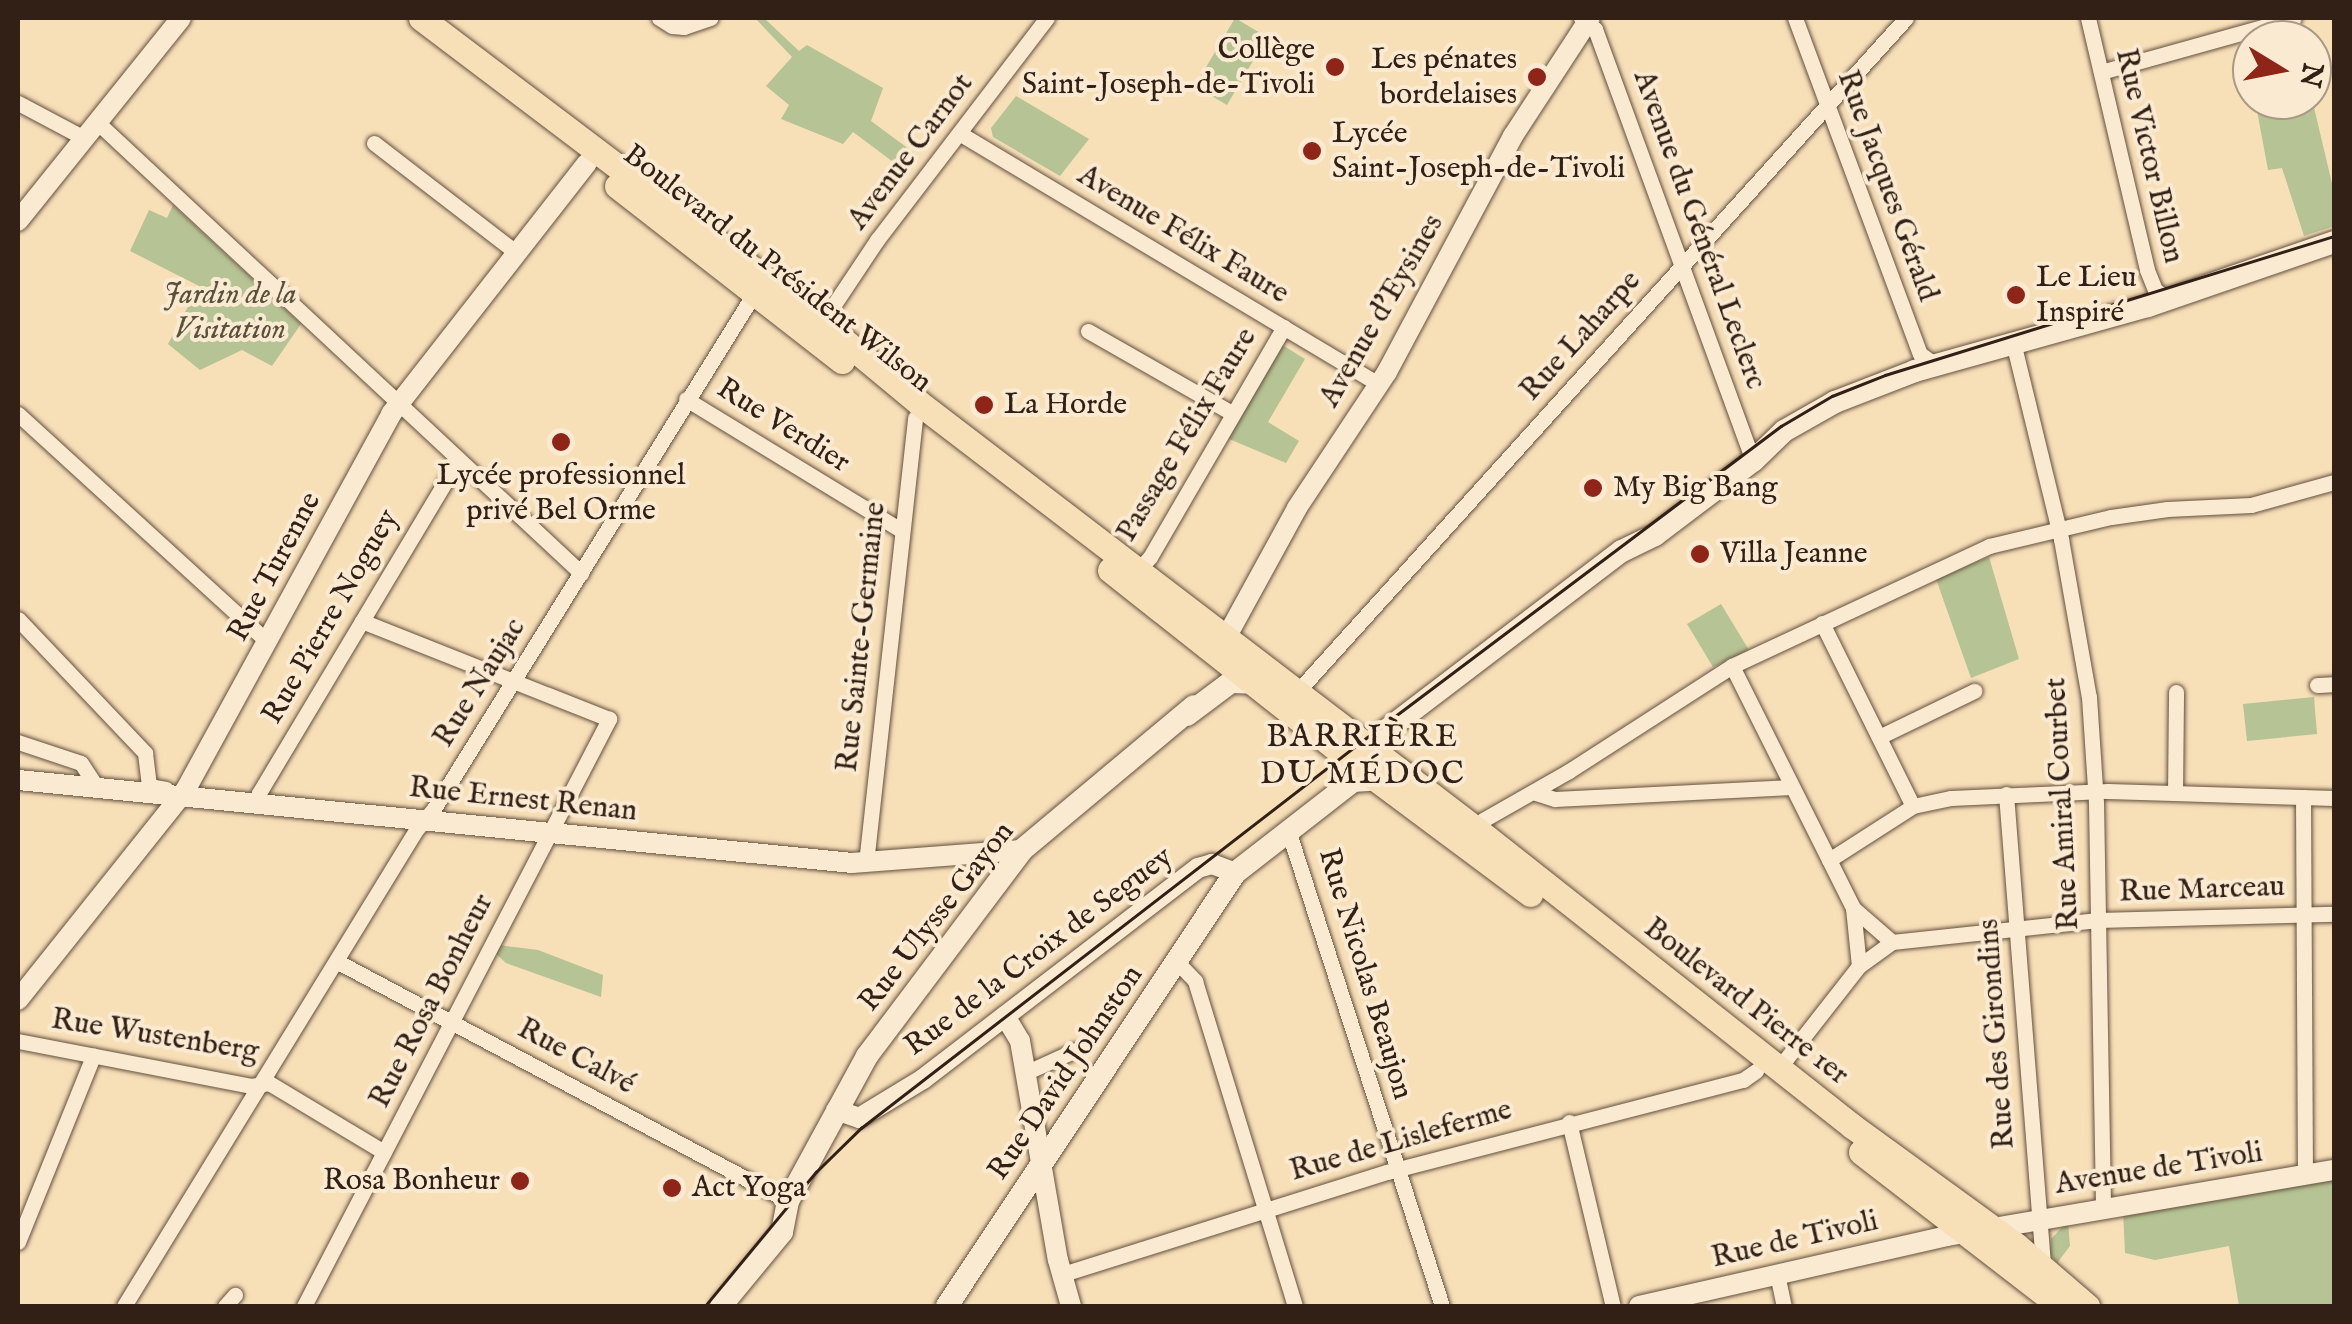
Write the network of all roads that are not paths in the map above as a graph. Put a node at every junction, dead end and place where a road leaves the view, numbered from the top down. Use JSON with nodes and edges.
{"nodes":[{"id":1,"x":181,"y":18,"type":"edge"},
{"id":2,"x":400,"y":18,"type":"edge"},
{"id":3,"x":421,"y":18,"type":"edge"},
{"id":4,"x":659,"y":18,"type":"edge"},
{"id":5,"x":710,"y":18,"type":"edge"},
{"id":6,"x":1047,"y":18,"type":"edge"},
{"id":7,"x":1795,"y":18,"type":"edge"},
{"id":8,"x":1906,"y":18,"type":"edge"},
{"id":9,"x":2088,"y":18,"type":"edge"},
{"id":10,"x":2294,"y":18,"type":"edge"},
{"id":11,"x":1586,"y":19,"type":"edge"},
{"id":12,"x":2101,"y":72,"type":"junction"},
{"id":13,"x":18,"y":103,"type":"edge"},
{"id":14,"x":1827,"y":105,"type":"junction"},
{"id":15,"x":91,"y":130,"type":"junction"},
{"id":16,"x":959,"y":133,"type":"junction"},
{"id":17,"x":374,"y":143,"type":"dead end"},
{"id":18,"x":587,"y":163,"type":"junction"},
{"id":19,"x":686,"y":217,"type":"junction"},
{"id":20,"x":18,"y":221,"type":"edge"},
{"id":21,"x":2334,"y":242,"type":"edge"},
{"id":22,"x":518,"y":254,"type":"junction"},
{"id":23,"x":1683,"y":265,"type":"junction"},
{"id":24,"x":755,"y":292,"type":"junction"},
{"id":25,"x":2168,"y":300,"type":"junction"},
{"id":26,"x":1284,"y":327,"type":"junction"},
{"id":27,"x":818,"y":331,"type":"junction"},
{"id":28,"x":1088,"y":331,"type":"dead end"},
{"id":29,"x":2014,"y":346,"type":"junction"},
{"id":30,"x":1936,"y":366,"type":"junction"},
{"id":31,"x":1378,"y":384,"type":"junction"},
{"id":32,"x":686,"y":398,"type":"junction"},
{"id":33,"x":399,"y":404,"type":"junction"},
{"id":34,"x":1232,"y":413,"type":"junction"},
{"id":35,"x":18,"y":414,"type":"edge"},
{"id":36,"x":915,"y":418,"type":"junction"},
{"id":37,"x":458,"y":460,"type":"junction"},
{"id":38,"x":1753,"y":461,"type":"junction"},
{"id":39,"x":2334,"y":482,"type":"edge"},
{"id":40,"x":2058,"y":528,"type":"junction"},
{"id":41,"x":902,"y":530,"type":"junction"},
{"id":42,"x":1137,"y":571,"type":"junction"},
{"id":43,"x":582,"y":573,"type":"junction"},
{"id":44,"x":18,"y":619,"type":"edge"},
{"id":45,"x":362,"y":621,"type":"junction"},
{"id":46,"x":1822,"y":623,"type":"junction"},
{"id":47,"x":267,"y":641,"type":"junction"},
{"id":48,"x":1225,"y":648,"type":"junction"},
{"id":49,"x":1732,"y":666,"type":"junction"},
{"id":50,"x":514,"y":680,"type":"junction"},
{"id":51,"x":1247,"y":680,"type":"junction"},
{"id":52,"x":2334,"y":684,"type":"edge"},
{"id":53,"x":2317,"y":685,"type":"dead end"},
{"id":54,"x":1974,"y":691,"type":"dead end"},
{"id":55,"x":1297,"y":692,"type":"junction"},
{"id":56,"x":2176,"y":692,"type":"dead end"},
{"id":57,"x":1187,"y":715,"type":"junction"},
{"id":58,"x":1879,"y":737,"type":"junction"},
{"id":59,"x":18,"y":742,"type":"edge"},
{"id":60,"x":1361,"y":766,"type":"junction"},
{"id":61,"x":18,"y":780,"type":"edge"},
{"id":62,"x":1792,"y":787,"type":"junction"},
{"id":63,"x":97,"y":788,"type":"junction"},
{"id":64,"x":149,"y":789,"type":"junction"},
{"id":65,"x":1532,"y":792,"type":"junction"},
{"id":66,"x":2095,"y":792,"type":"junction"},
{"id":67,"x":2175,"y":793,"type":"junction"},
{"id":68,"x":183,"y":794,"type":"junction"},
{"id":69,"x":2006,"y":794,"type":"junction"},
{"id":70,"x":2303,"y":797,"type":"junction"},
{"id":71,"x":2334,"y":798,"type":"edge"},
{"id":72,"x":257,"y":804,"type":"junction"},
{"id":73,"x":1913,"y":806,"type":"junction"},
{"id":74,"x":424,"y":820,"type":"junction"},
{"id":75,"x":1288,"y":830,"type":"junction"},
{"id":76,"x":550,"y":833,"type":"junction"},
{"id":77,"x":1477,"y":841,"type":"junction"},
{"id":78,"x":1022,"y":850,"type":"junction"},
{"id":79,"x":1829,"y":860,"type":"junction"},
{"id":80,"x":866,"y":862,"type":"junction"},
{"id":81,"x":1235,"y":873,"type":"junction"},
{"id":82,"x":1853,"y":908,"type":"junction"},
{"id":83,"x":2305,"y":914,"type":"junction"},
{"id":84,"x":2334,"y":914,"type":"edge"},
{"id":85,"x":2098,"y":920,"type":"junction"},
{"id":86,"x":2017,"y":928,"type":"junction"},
{"id":87,"x":1892,"y":942,"type":"junction"},
{"id":88,"x":1176,"y":961,"type":"junction"},
{"id":89,"x":338,"y":962,"type":"junction"},
{"id":90,"x":1859,"y":966,"type":"junction"},
{"id":91,"x":18,"y":1000,"type":"edge"},
{"id":92,"x":1005,"y":1016,"type":"junction"},
{"id":93,"x":452,"y":1022,"type":"junction"},
{"id":94,"x":18,"y":1041,"type":"edge"},
{"id":95,"x":1076,"y":1050,"type":"dead end"},
{"id":96,"x":93,"y":1056,"type":"junction"},
{"id":97,"x":1767,"y":1069,"type":"junction"},
{"id":98,"x":1025,"y":1073,"type":"junction"},
{"id":99,"x":264,"y":1084,"type":"junction"},
{"id":100,"x":836,"y":1110,"type":"junction"},
{"id":101,"x":1569,"y":1122,"type":"junction"},
{"id":102,"x":384,"y":1152,"type":"junction"},
{"id":103,"x":1041,"y":1165,"type":"junction"},
{"id":104,"x":1397,"y":1169,"type":"junction"},
{"id":105,"x":2334,"y":1170,"type":"edge"},
{"id":106,"x":2305,"y":1176,"type":"junction"},
{"id":107,"x":788,"y":1201,"type":"junction"},
{"id":108,"x":2104,"y":1206,"type":"junction"},
{"id":109,"x":1265,"y":1210,"type":"junction"},
{"id":110,"x":2039,"y":1218,"type":"junction"},
{"id":111,"x":1964,"y":1233,"type":"junction"},
{"id":112,"x":1989,"y":1239,"type":"junction"},
{"id":113,"x":18,"y":1242,"type":"edge"},
{"id":114,"x":2043,"y":1268,"type":"junction"},
{"id":115,"x":1063,"y":1274,"type":"junction"},
{"id":116,"x":1777,"y":1274,"type":"junction"},
{"id":117,"x":1679,"y":1302,"type":"edge"},
{"id":118,"x":2049,"y":1303,"type":"edge"},
{"id":119,"x":124,"y":1306,"type":"edge"},
{"id":120,"x":304,"y":1306,"type":"edge"},
{"id":121,"x":721,"y":1306,"type":"edge"},
{"id":122,"x":947,"y":1306,"type":"edge"},
{"id":123,"x":1071,"y":1306,"type":"edge"},
{"id":124,"x":1295,"y":1306,"type":"edge"},
{"id":125,"x":1442,"y":1306,"type":"edge"},
{"id":126,"x":1613,"y":1306,"type":"edge"},
{"id":127,"x":1639,"y":1306,"type":"edge"},
{"id":128,"x":1784,"y":1306,"type":"edge"},
{"id":129,"x":2087,"y":1306,"type":"edge"}],
"edges":[{"from":1,"to":15,"type":"street"},
{"from":2,"to":18,"type":"main road","name":"Boulevard du Président Wilson"},
{"from":3,"to":19,"type":"main road","name":"Boulevard du Président Wilson"},
{"from":4,"to":5,"type":"street"},
{"from":6,"to":16,"type":"street","name":"Avenue Carnot"},
{"from":7,"to":14,"type":"street","name":"Rue Jacques Gérald"},
{"from":8,"to":14,"type":"street","name":"Rue Laharpe"},
{"from":9,"to":12,"type":"street","name":"Rue Victor Billon"},
{"from":10,"to":12,"type":"street"},
{"from":11,"to":23,"type":"street","name":"Avenue du Général Leclerc"},
{"from":11,"to":31,"type":"street","name":"Avenue d'Eysines"},
{"from":12,"to":25,"type":"street","name":"Rue Victor Billon"},
{"from":13,"to":15,"type":"street"},
{"from":14,"to":23,"type":"street","name":"Rue Laharpe"},
{"from":14,"to":30,"type":"street","name":"Rue Jacques Gérald"},
{"from":15,"to":20,"type":"street"},
{"from":15,"to":33,"type":"street"},
{"from":16,"to":26,"type":"street","name":"Avenue Félix Faure"},
{"from":16,"to":27,"type":"street","name":"Avenue Carnot"},
{"from":17,"to":22,"type":"street"},
{"from":18,"to":19,"type":"street"},
{"from":18,"to":22,"type":"street","name":"Rue Turenne"},
{"from":18,"to":24,"type":"main road","name":"Boulevard du Président Wilson"},
{"from":19,"to":27,"type":"main road","name":"Boulevard du Président Wilson"},
{"from":21,"to":25,"type":"main road"},
{"from":22,"to":33,"type":"street","name":"Rue Turenne"},
{"from":23,"to":38,"type":"street","name":"Avenue du Général Leclerc"},
{"from":23,"to":55,"type":"street","name":"Rue Laharpe"},
{"from":24,"to":27,"type":"main road","name":"Boulevard du Président Wilson"},
{"from":24,"to":32,"type":"street","name":"Rue Naujac"},
{"from":25,"to":29,"type":"main road"},
{"from":26,"to":31,"type":"street","name":"Avenue Félix Faure"},
{"from":26,"to":34,"type":"street","name":"Passage Félix Faure"},
{"from":27,"to":36,"type":"main road","name":"Boulevard du Président Wilson"},
{"from":27,"to":42,"type":"main road","name":"Boulevard du Président Wilson"},
{"from":28,"to":34,"type":"street"},
{"from":29,"to":30,"type":"main road"},
{"from":29,"to":40,"type":"street","name":"Rue Amiral Courbet"},
{"from":30,"to":38,"type":"main road"},
{"from":31,"to":48,"type":"street","name":"Avenue d'Eysines"},
{"from":32,"to":41,"type":"street","name":"Rue Verdier"},
{"from":32,"to":43,"type":"street","name":"Rue Naujac"},
{"from":33,"to":37,"type":"street"},
{"from":33,"to":47,"type":"street","name":"Rue Turenne"},
{"from":34,"to":42,"type":"street","name":"Passage Félix Faure"},
{"from":35,"to":47,"type":"street"},
{"from":36,"to":41,"type":"street","name":"Rue Sainte-Germaine"},
{"from":36,"to":48,"type":"main road","name":"Boulevard du Président Wilson"},
{"from":37,"to":43,"type":"street"},
{"from":37,"to":45,"type":"street","name":"Rue Pierre Noguey"},
{"from":38,"to":60,"type":"main road"},
{"from":39,"to":40,"type":"street"},
{"from":40,"to":46,"type":"street"},
{"from":40,"to":66,"type":"street","name":"Rue Amiral Courbet"},
{"from":41,"to":80,"type":"street","name":"Rue Sainte-Germaine"},
{"from":42,"to":48,"type":"main road","name":"Boulevard du Président Wilson"},
{"from":43,"to":50,"type":"street","name":"Rue Naujac"},
{"from":44,"to":64,"type":"street"},
{"from":45,"to":50,"type":"street"},
{"from":45,"to":72,"type":"street","name":"Rue Pierre Noguey"},
{"from":46,"to":49,"type":"street"},
{"from":46,"to":58,"type":"street"},
{"from":47,"to":68,"type":"street","name":"Rue Turenne"},
{"from":48,"to":51,"type":"main road","name":"Boulevard du Président Wilson"},
{"from":48,"to":55,"type":"main road","name":"Boulevard du Président Wilson"},
{"from":48,"to":57,"type":"main road","name":"Rue Ulysse Gayon"},
{"from":49,"to":62,"type":"street"},
{"from":49,"to":65,"type":"street"},
{"from":50,"to":74,"type":"street","name":"Rue Naujac"},
{"from":50,"to":76,"type":"street","name":"Rue Rosa Bonheur"},
{"from":51,"to":57,"type":"main road","name":"Rue Ulysse Gayon"},
{"from":51,"to":60,"type":"main road","name":"Boulevard du Président Wilson"},
{"from":52,"to":53,"type":"street"},
{"from":54,"to":58,"type":"street"},
{"from":55,"to":60,"type":"main road","name":"Boulevard du Président Wilson"},
{"from":56,"to":67,"type":"street"},
{"from":57,"to":78,"type":"main road","name":"Rue Ulysse Gayon"},
{"from":58,"to":73,"type":"street"},
{"from":59,"to":63,"type":"street"},
{"from":60,"to":75,"type":"main road"},
{"from":60,"to":77,"type":"main road","name":"Boulevard Pierre 1er"},
{"from":60,"to":77,"type":"main road","name":"Boulevard Pierre 1er"},
{"from":61,"to":63,"type":"street","name":"Rue Ernest Renan"},
{"from":62,"to":65,"type":"street"},
{"from":62,"to":79,"type":"street"},
{"from":63,"to":64,"type":"street","name":"Rue Ernest Renan"},
{"from":64,"to":68,"type":"street","name":"Rue Ernest Renan"},
{"from":65,"to":77,"type":"street"},
{"from":66,"to":67,"type":"street"},
{"from":66,"to":69,"type":"street"},
{"from":66,"to":85,"type":"street","name":"Rue Amiral Courbet"},
{"from":67,"to":70,"type":"street"},
{"from":68,"to":72,"type":"street","name":"Rue Ernest Renan"},
{"from":68,"to":91,"type":"street","name":"Rue Turenne"},
{"from":69,"to":73,"type":"street"},
{"from":69,"to":86,"type":"street","name":"Rue des Girondins"},
{"from":70,"to":71,"type":"street"},
{"from":70,"to":83,"type":"street"},
{"from":72,"to":74,"type":"street","name":"Rue Ernest Renan"},
{"from":73,"to":79,"type":"street"},
{"from":74,"to":76,"type":"street","name":"Rue Ernest Renan"},
{"from":74,"to":89,"type":"street","name":"Rue Naujac"},
{"from":75,"to":81,"type":"main road"},
{"from":75,"to":104,"type":"street","name":"Rue Nicolas Beaujon"},
{"from":76,"to":80,"type":"street","name":"Rue Ernest Renan"},
{"from":76,"to":93,"type":"street","name":"Rue Rosa Bonheur"},
{"from":77,"to":97,"type":"main road","name":"Boulevard Pierre 1er"},
{"from":78,"to":80,"type":"street","name":"Rue Ernest Renan"},
{"from":78,"to":100,"type":"main road","name":"Rue Ulysse Gayon"},
{"from":79,"to":82,"type":"street"},
{"from":81,"to":88,"type":"main road","name":"Rue David Johnston"},
{"from":81,"to":92,"type":"street","name":"Rue de la Croix de Seguey"},
{"from":82,"to":87,"type":"street"},
{"from":82,"to":90,"type":"street"},
{"from":83,"to":84,"type":"street","name":"Rue Marceau"},
{"from":83,"to":85,"type":"street","name":"Rue Marceau"},
{"from":83,"to":106,"type":"street"},
{"from":85,"to":86,"type":"street","name":"Rue Marceau"},
{"from":85,"to":108,"type":"street","name":"Rue Amiral Courbet"},
{"from":86,"to":87,"type":"street","name":"Rue Marceau"},
{"from":86,"to":110,"type":"street","name":"Rue des Girondins"},
{"from":87,"to":90,"type":"street"},
{"from":88,"to":103,"type":"main road","name":"Rue David Johnston"},
{"from":88,"to":109,"type":"street"},
{"from":89,"to":93,"type":"street","name":"Rue Calvé"},
{"from":89,"to":99,"type":"street","name":"Rue Naujac"},
{"from":90,"to":97,"type":"street"},
{"from":92,"to":98,"type":"street"},
{"from":92,"to":100,"type":"street","name":"Rue de la Croix de Seguey"},
{"from":93,"to":102,"type":"street","name":"Rue Rosa Bonheur"},
{"from":93,"to":107,"type":"street","name":"Rue Calvé"},
{"from":94,"to":96,"type":"street","name":"Rue Wustenberg"},
{"from":95,"to":98,"type":"street"},
{"from":96,"to":99,"type":"street","name":"Rue Wustenberg"},
{"from":96,"to":113,"type":"street"},
{"from":97,"to":101,"type":"street","name":"Rue de Lisleferme"},
{"from":97,"to":111,"type":"main road","name":"Boulevard Pierre 1er"},
{"from":97,"to":112,"type":"main road","name":"Boulevard Pierre 1er"},
{"from":98,"to":103,"type":"street"},
{"from":99,"to":102,"type":"street","name":"Rue Wustenberg"},
{"from":99,"to":119,"type":"street","name":"Rue Naujac"},
{"from":100,"to":107,"type":"main road","name":"Rue Ulysse Gayon"},
{"from":101,"to":104,"type":"street","name":"Rue de Lisleferme"},
{"from":101,"to":126,"type":"street"},
{"from":102,"to":120,"type":"street","name":"Rue Rosa Bonheur"},
{"from":103,"to":115,"type":"street"},
{"from":103,"to":122,"type":"main road","name":"Rue David Johnston"},
{"from":104,"to":109,"type":"street","name":"Rue de Lisleferme"},
{"from":104,"to":125,"type":"street","name":"Rue Nicolas Beaujon"},
{"from":105,"to":106,"type":"street","name":"Avenue de Tivoli"},
{"from":106,"to":108,"type":"street","name":"Avenue de Tivoli"},
{"from":107,"to":121,"type":"main road"},
{"from":108,"to":110,"type":"street","name":"Avenue de Tivoli"},
{"from":109,"to":115,"type":"street","name":"Rue de Lisleferme"},
{"from":109,"to":124,"type":"street"},
{"from":110,"to":112,"type":"street","name":"Avenue de Tivoli"},
{"from":110,"to":114,"type":"street","name":"Rue des Girondins"},
{"from":111,"to":112,"type":"main road","name":"Boulevard Pierre 1er"},
{"from":111,"to":116,"type":"street","name":"Rue de Tivoli"},
{"from":112,"to":114,"type":"main road","name":"Boulevard Pierre 1er"},
{"from":112,"to":118,"type":"main road","name":"Boulevard Pierre 1er"},
{"from":114,"to":129,"type":"main road","name":"Boulevard Pierre 1er"},
{"from":115,"to":123,"type":"street"},
{"from":116,"to":117,"type":"street","name":"Rue de Tivoli"},
{"from":116,"to":128,"type":"street"},
{"from":117,"to":127,"type":"street","name":"Rue de Tivoli"}]}
